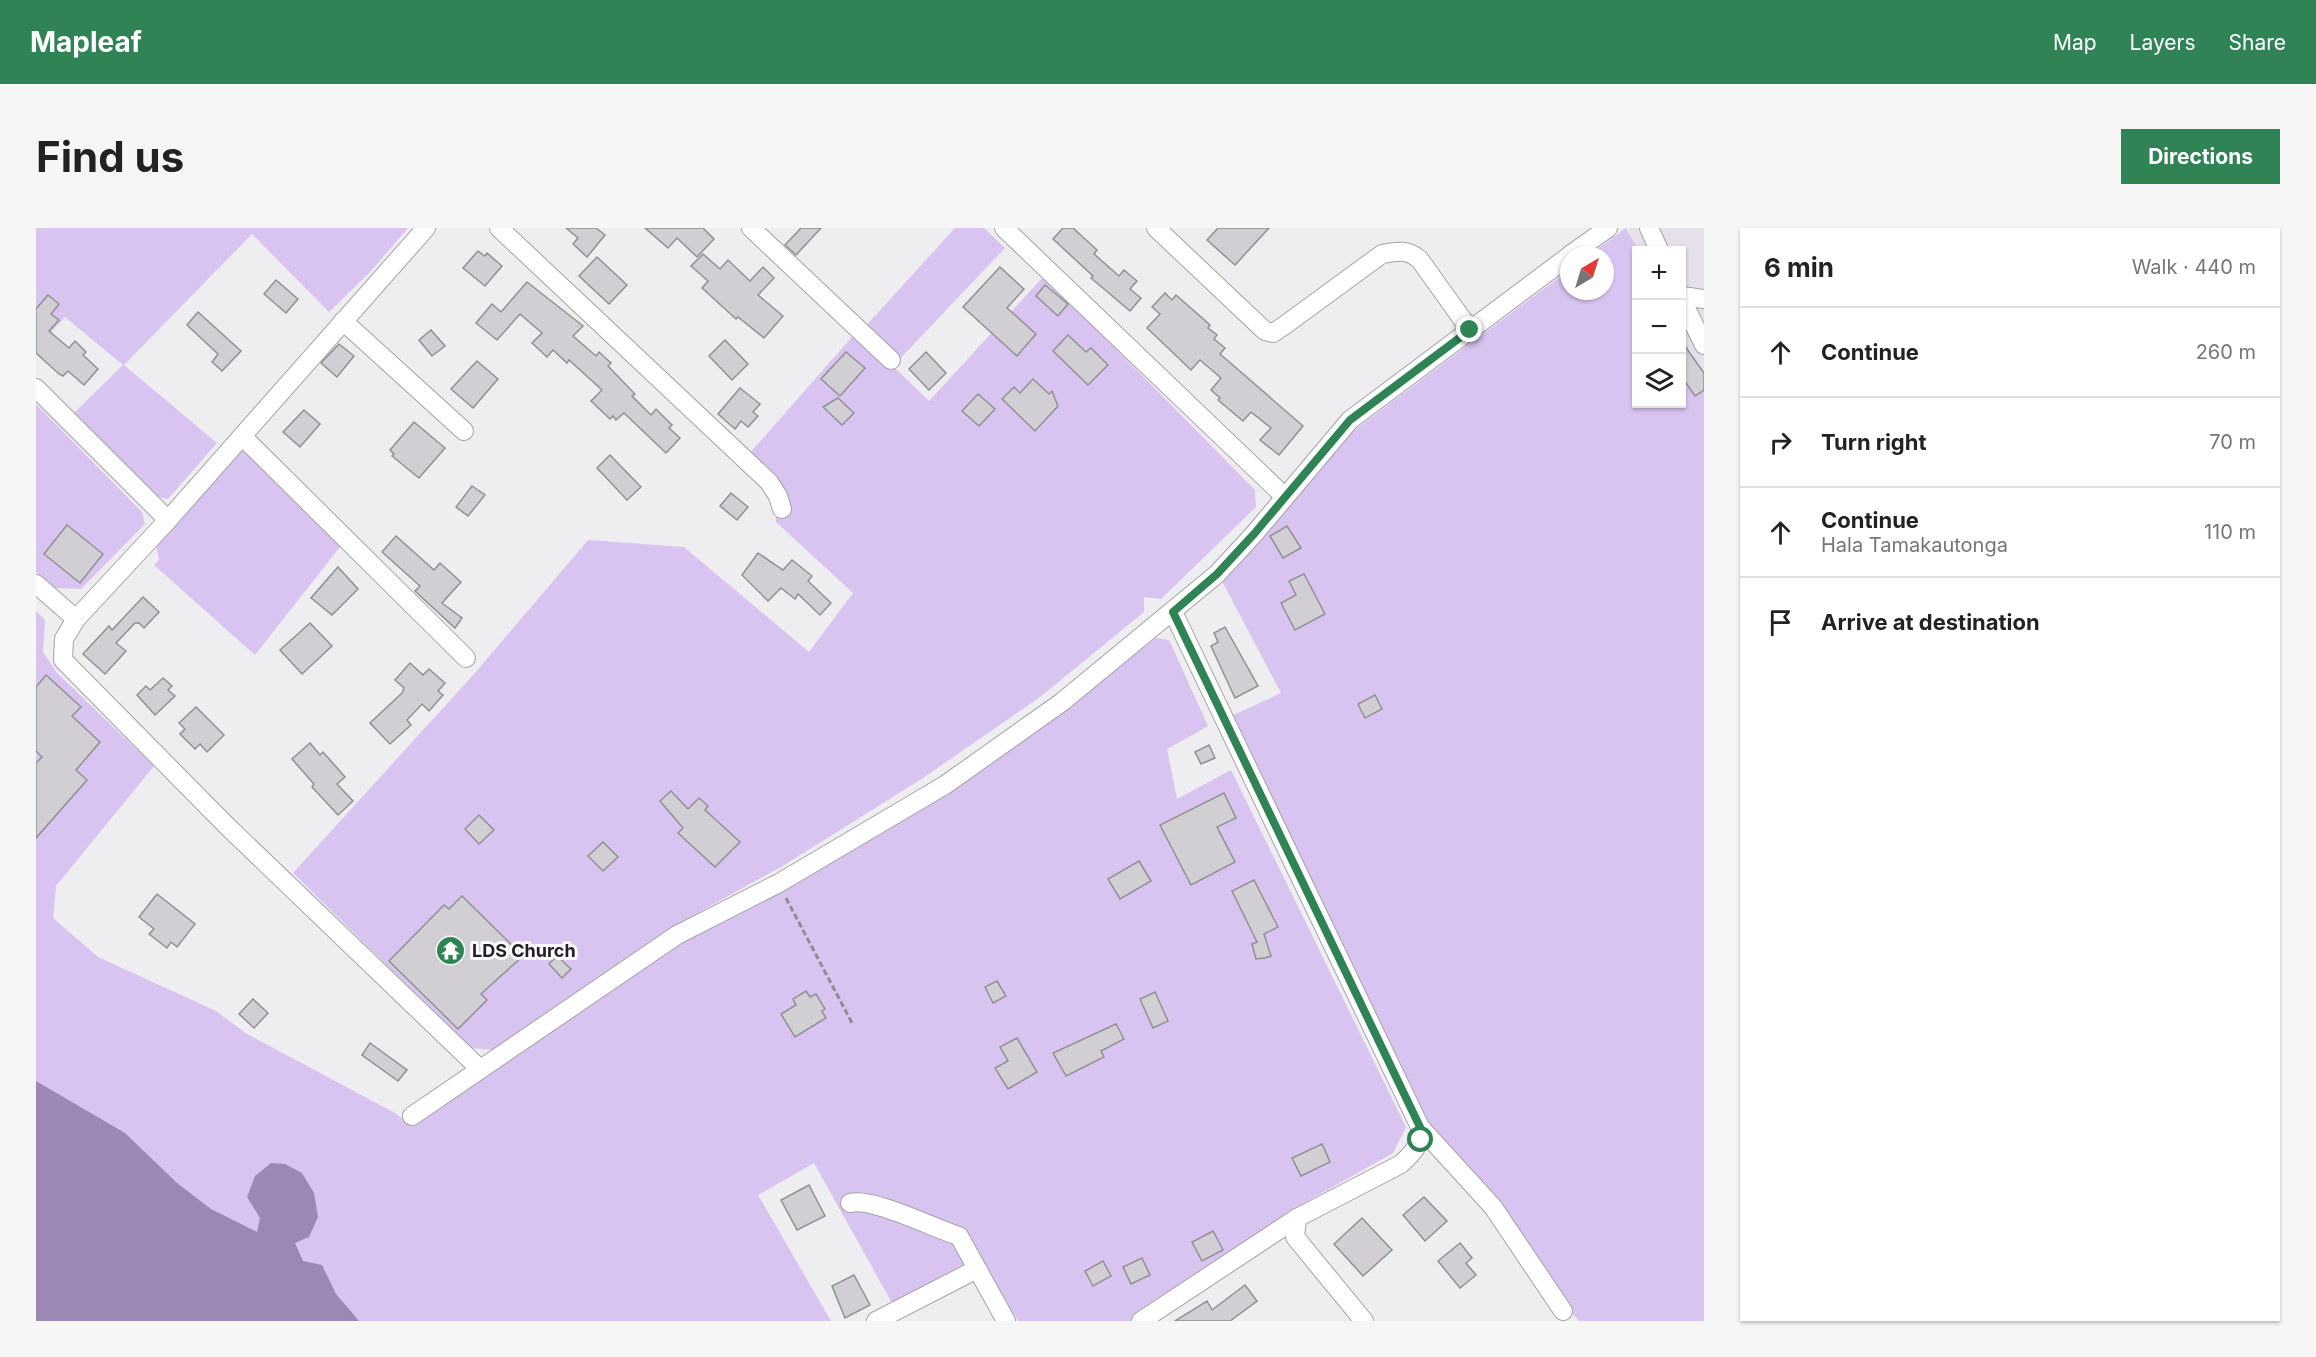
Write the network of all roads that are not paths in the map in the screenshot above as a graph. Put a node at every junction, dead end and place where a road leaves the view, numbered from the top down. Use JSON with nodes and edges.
{"nodes":[{"id":1,"x":499,"y":228,"type":"edge"},
{"id":2,"x":751,"y":228,"type":"edge"},
{"id":3,"x":1004,"y":228,"type":"edge"},
{"id":4,"x":1156,"y":228,"type":"edge"},
{"id":5,"x":1608,"y":228,"type":"edge"},
{"id":6,"x":1649,"y":228,"type":"edge"},
{"id":7,"x":425,"y":229,"type":"edge"},
{"id":8,"x":1583,"y":246,"type":"edge"},
{"id":9,"x":1657,"y":246,"type":"edge"},
{"id":10,"x":1560,"y":262,"type":"edge"},
{"id":11,"x":1686,"y":298,"type":"edge"},
{"id":12,"x":1704,"y":299,"type":"edge"},
{"id":13,"x":1683,"y":300,"type":"edge"},
{"id":14,"x":343,"y":321,"type":"junction"},
{"id":15,"x":1470,"y":330,"type":"junction"},
{"id":16,"x":1704,"y":345,"type":"edge"},
{"id":17,"x":891,"y":360,"type":"dead end"},
{"id":18,"x":36,"y":388,"type":"edge"},
{"id":19,"x":464,"y":431,"type":"dead end"},
{"id":20,"x":242,"y":436,"type":"junction"},
{"id":21,"x":1284,"y":496,"type":"junction"},
{"id":22,"x":782,"y":509,"type":"dead end"},
{"id":23,"x":168,"y":520,"type":"junction"},
{"id":24,"x":36,"y":584,"type":"edge"},
{"id":25,"x":1173,"y":612,"type":"junction"},
{"id":26,"x":76,"y":619,"type":"junction"},
{"id":27,"x":466,"y":658,"type":"dead end"},
{"id":28,"x":480,"y":1069,"type":"junction"},
{"id":29,"x":412,"y":1116,"type":"dead end"},
{"id":30,"x":1420,"y":1127,"type":"junction"},
{"id":31,"x":850,"y":1203,"type":"dead end"},
{"id":32,"x":1297,"y":1218,"type":"junction"},
{"id":33,"x":977,"y":1269,"type":"junction"},
{"id":34,"x":1563,"y":1311,"type":"dead end"},
{"id":35,"x":876,"y":1321,"type":"edge"},
{"id":36,"x":1006,"y":1321,"type":"edge"},
{"id":37,"x":1141,"y":1321,"type":"edge"},
{"id":38,"x":1364,"y":1321,"type":"edge"}],
"edges":[{"from":1,"to":22,"type":"street"},
{"from":2,"to":17,"type":"street"},
{"from":3,"to":21,"type":"street"},
{"from":4,"to":15,"type":"street"},
{"from":5,"to":8,"type":"street"},
{"from":6,"to":9,"type":"street"},
{"from":7,"to":14,"type":"street"},
{"from":10,"to":15,"type":"street"},
{"from":11,"to":12,"type":"street"},
{"from":13,"to":16,"type":"street"},
{"from":14,"to":19,"type":"street"},
{"from":14,"to":20,"type":"street"},
{"from":15,"to":21,"type":"street"},
{"from":18,"to":23,"type":"street"},
{"from":20,"to":23,"type":"street"},
{"from":20,"to":27,"type":"street"},
{"from":21,"to":25,"type":"street"},
{"from":23,"to":26,"type":"street"},
{"from":24,"to":26,"type":"street"},
{"from":25,"to":28,"type":"street"},
{"from":25,"to":30,"type":"street"},
{"from":26,"to":28,"type":"street"},
{"from":28,"to":29,"type":"street"},
{"from":30,"to":32,"type":"street"},
{"from":30,"to":34,"type":"street"},
{"from":31,"to":33,"type":"street"},
{"from":32,"to":37,"type":"street"},
{"from":32,"to":38,"type":"street"},
{"from":33,"to":35,"type":"street"},
{"from":33,"to":36,"type":"street"}]}
